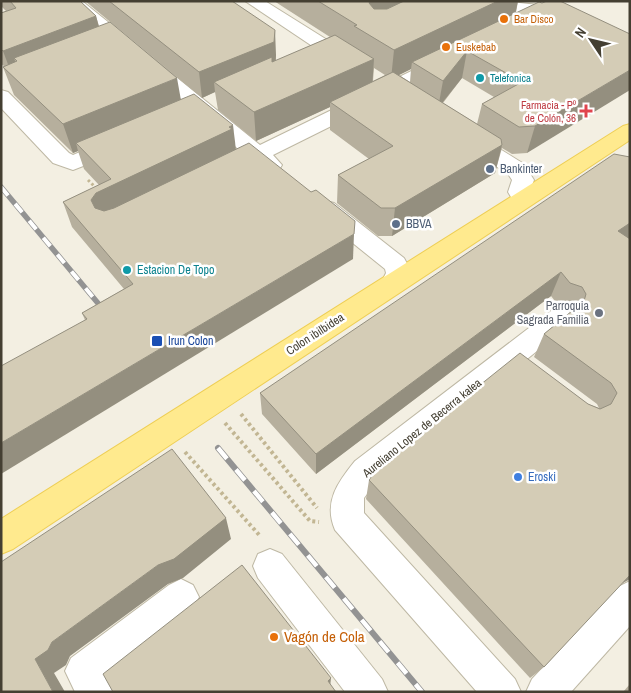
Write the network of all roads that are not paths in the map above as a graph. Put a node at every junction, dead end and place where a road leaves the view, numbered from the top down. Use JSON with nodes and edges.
{"nodes":[{"id":1,"x":71,"y":1,"type":"edge"},
{"id":2,"x":253,"y":1,"type":"edge"},
{"id":3,"x":445,"y":1,"type":"edge"},
{"id":4,"x":427,"y":9,"type":"edge"},
{"id":5,"x":513,"y":29,"type":"edge"},
{"id":6,"x":333,"y":51,"type":"junction"},
{"id":7,"x":461,"y":54,"type":"edge"},
{"id":8,"x":309,"y":62,"type":"edge"},
{"id":9,"x":376,"y":79,"type":"junction"},
{"id":10,"x":4,"y":90,"type":"edge"},
{"id":11,"x":412,"y":103,"type":"edge"},
{"id":12,"x":452,"y":128,"type":"edge"},
{"id":13,"x":137,"y":136,"type":"edge"},
{"id":14,"x":627,"y":142,"type":"edge"},
{"id":15,"x":257,"y":154,"type":"junction"},
{"id":16,"x":583,"y":157,"type":"junction"},
{"id":17,"x":213,"y":176,"type":"edge"},
{"id":18,"x":285,"y":176,"type":"edge"},
{"id":19,"x":519,"y":192,"type":"junction"},
{"id":20,"x":307,"y":194,"type":"edge"},
{"id":21,"x":396,"y":276,"type":"junction"},
{"id":22,"x":560,"y":318,"type":"edge"},
{"id":23,"x":1,"y":521,"type":"edge"},
{"id":24,"x":1,"y":538,"type":"edge"},
{"id":25,"x":270,"y":566,"type":"dead end"},
{"id":26,"x":181,"y":597,"type":"dead end"},
{"id":27,"x":630,"y":599,"type":"edge"},
{"id":28,"x":96,"y":692,"type":"edge"},
{"id":29,"x":369,"y":692,"type":"edge"},
{"id":30,"x":502,"y":692,"type":"edge"},
{"id":31,"x":545,"y":692,"type":"edge"}],
"edges":[{"from":1,"to":15,"type":"street"},
{"from":2,"to":6,"type":"street"},
{"from":3,"to":4,"type":"street"},
{"from":3,"to":5,"type":"street"},
{"from":6,"to":8,"type":"street"},
{"from":6,"to":9,"type":"street"},
{"from":7,"to":9,"type":"street"},
{"from":9,"to":11,"type":"street"},
{"from":9,"to":15,"type":"street"},
{"from":10,"to":13,"type":"street"},
{"from":12,"to":19,"type":"street"},
{"from":14,"to":16,"type":"main road"},
{"from":14,"to":16,"type":"main road","name":"Colon ibilbidea"},
{"from":14,"to":16,"type":"main road"},
{"from":15,"to":17,"type":"street"},
{"from":15,"to":18,"type":"street"},
{"from":16,"to":19,"type":"main road","name":"Colon ibilbidea"},
{"from":16,"to":21,"type":"main road","name":"Colon ibilbidea"},
{"from":19,"to":21,"type":"main road","name":"Colon ibilbidea"},
{"from":20,"to":21,"type":"street"},
{"from":21,"to":23,"type":"main road","name":"Colon ibilbidea"},
{"from":21,"to":24,"type":"main road","name":"Colon ibilbidea"},
{"from":22,"to":30,"type":"street","name":"Aureliano Lopez de Becerra kalea"},
{"from":25,"to":29,"type":"street"},
{"from":26,"to":28,"type":"street"},
{"from":27,"to":31,"type":"street"}]}
